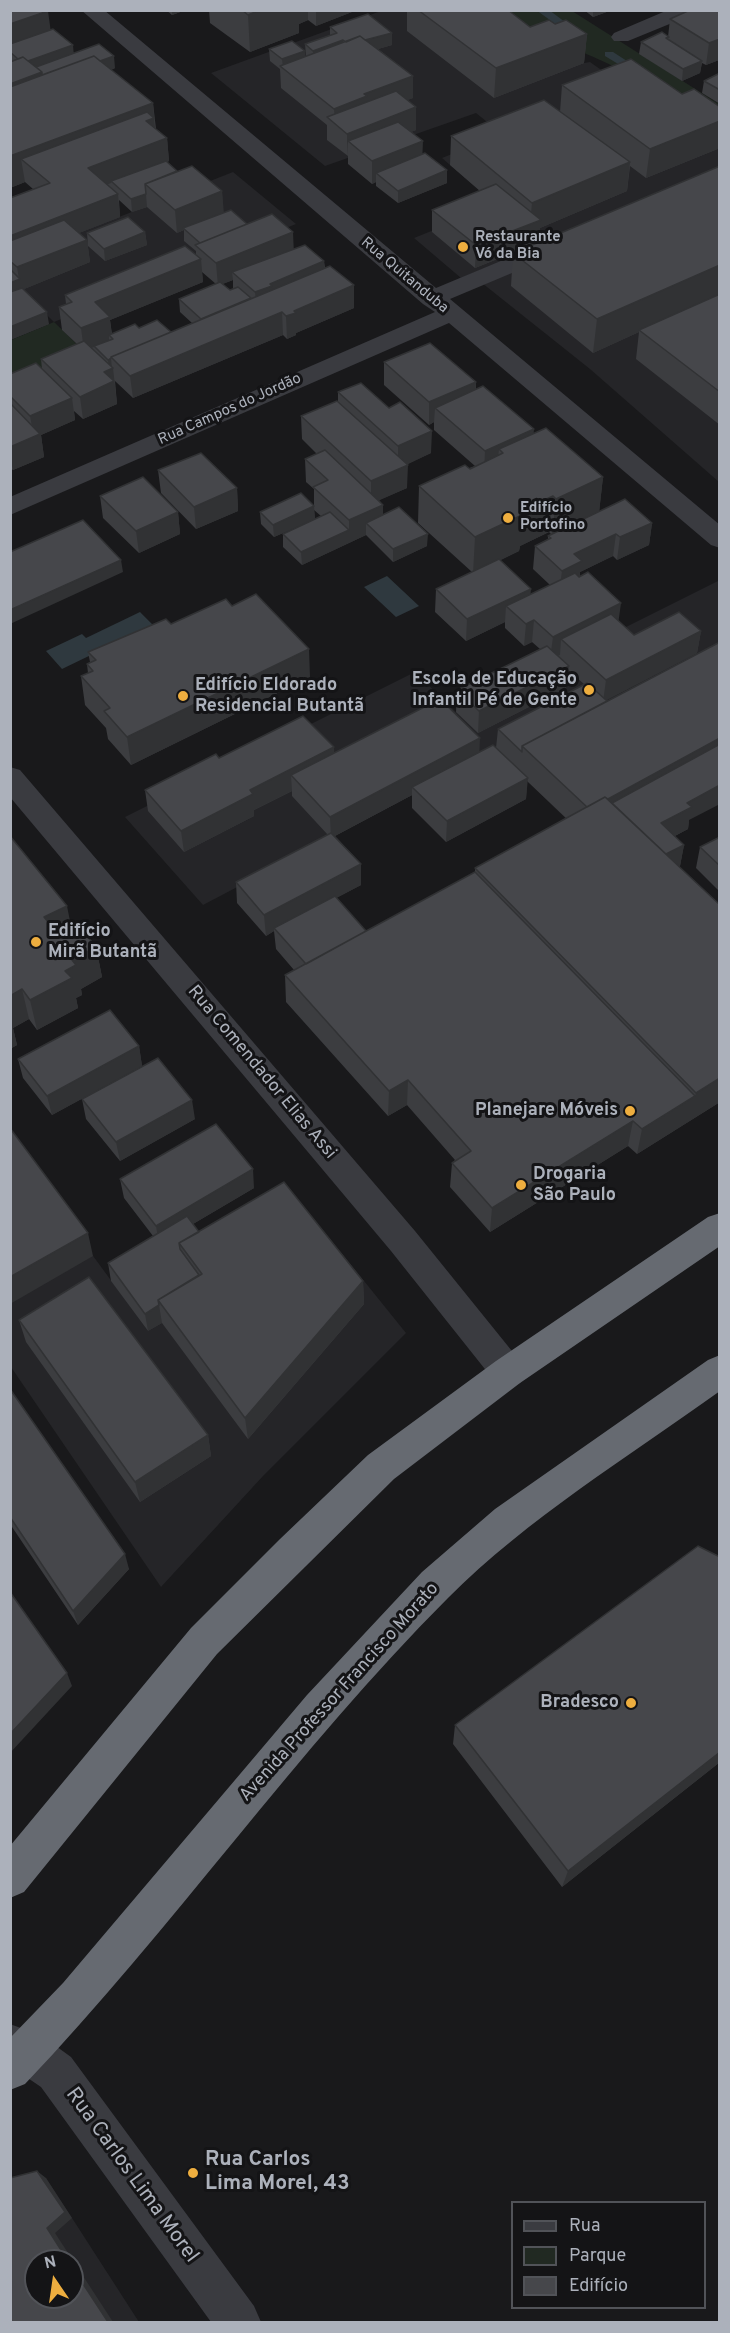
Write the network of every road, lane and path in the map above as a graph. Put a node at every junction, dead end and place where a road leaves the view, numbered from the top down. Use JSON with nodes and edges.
{"nodes":[{"id":1,"x":91,"y":10,"type":"edge"},
{"id":2,"x":687,"y":10,"type":"edge"},
{"id":3,"x":621,"y":38,"type":"dead end"},
{"id":4,"x":570,"y":240,"type":"edge"},
{"id":5,"x":441,"y":306,"type":"junction"},
{"id":6,"x":10,"y":507,"type":"edge"},
{"id":7,"x":720,"y":539,"type":"edge"},
{"id":8,"x":10,"y":777,"type":"edge"},
{"id":9,"x":720,"y":1227,"type":"edge"},
{"id":10,"x":720,"y":1371,"type":"edge"},
{"id":11,"x":508,"y":1372,"type":"junction"},
{"id":12,"x":10,"y":1878,"type":"edge"},
{"id":13,"x":16,"y":2055,"type":"edge"},
{"id":14,"x":238,"y":2322,"type":"edge"}],
"edges":[{"from":1,"to":5,"type":"street","name":"Rua Quitanduba"},
{"from":2,"to":3,"type":"street"},
{"from":4,"to":5,"type":"street","name":"Rua Campos do Jordão"},
{"from":5,"to":6,"type":"street","name":"Rua Campos do Jordão"},
{"from":5,"to":7,"type":"street","name":"Rua Quitanduba"},
{"from":8,"to":11,"type":"street","name":"Rua Comendador Elias Assi"},
{"from":9,"to":11,"type":"highway"},
{"from":10,"to":13,"type":"highway","name":"Avenida Professor Francisco Morato"},
{"from":11,"to":12,"type":"highway"},
{"from":13,"to":14,"type":"street","name":"Rua Carlos Lima Morel"}]}
